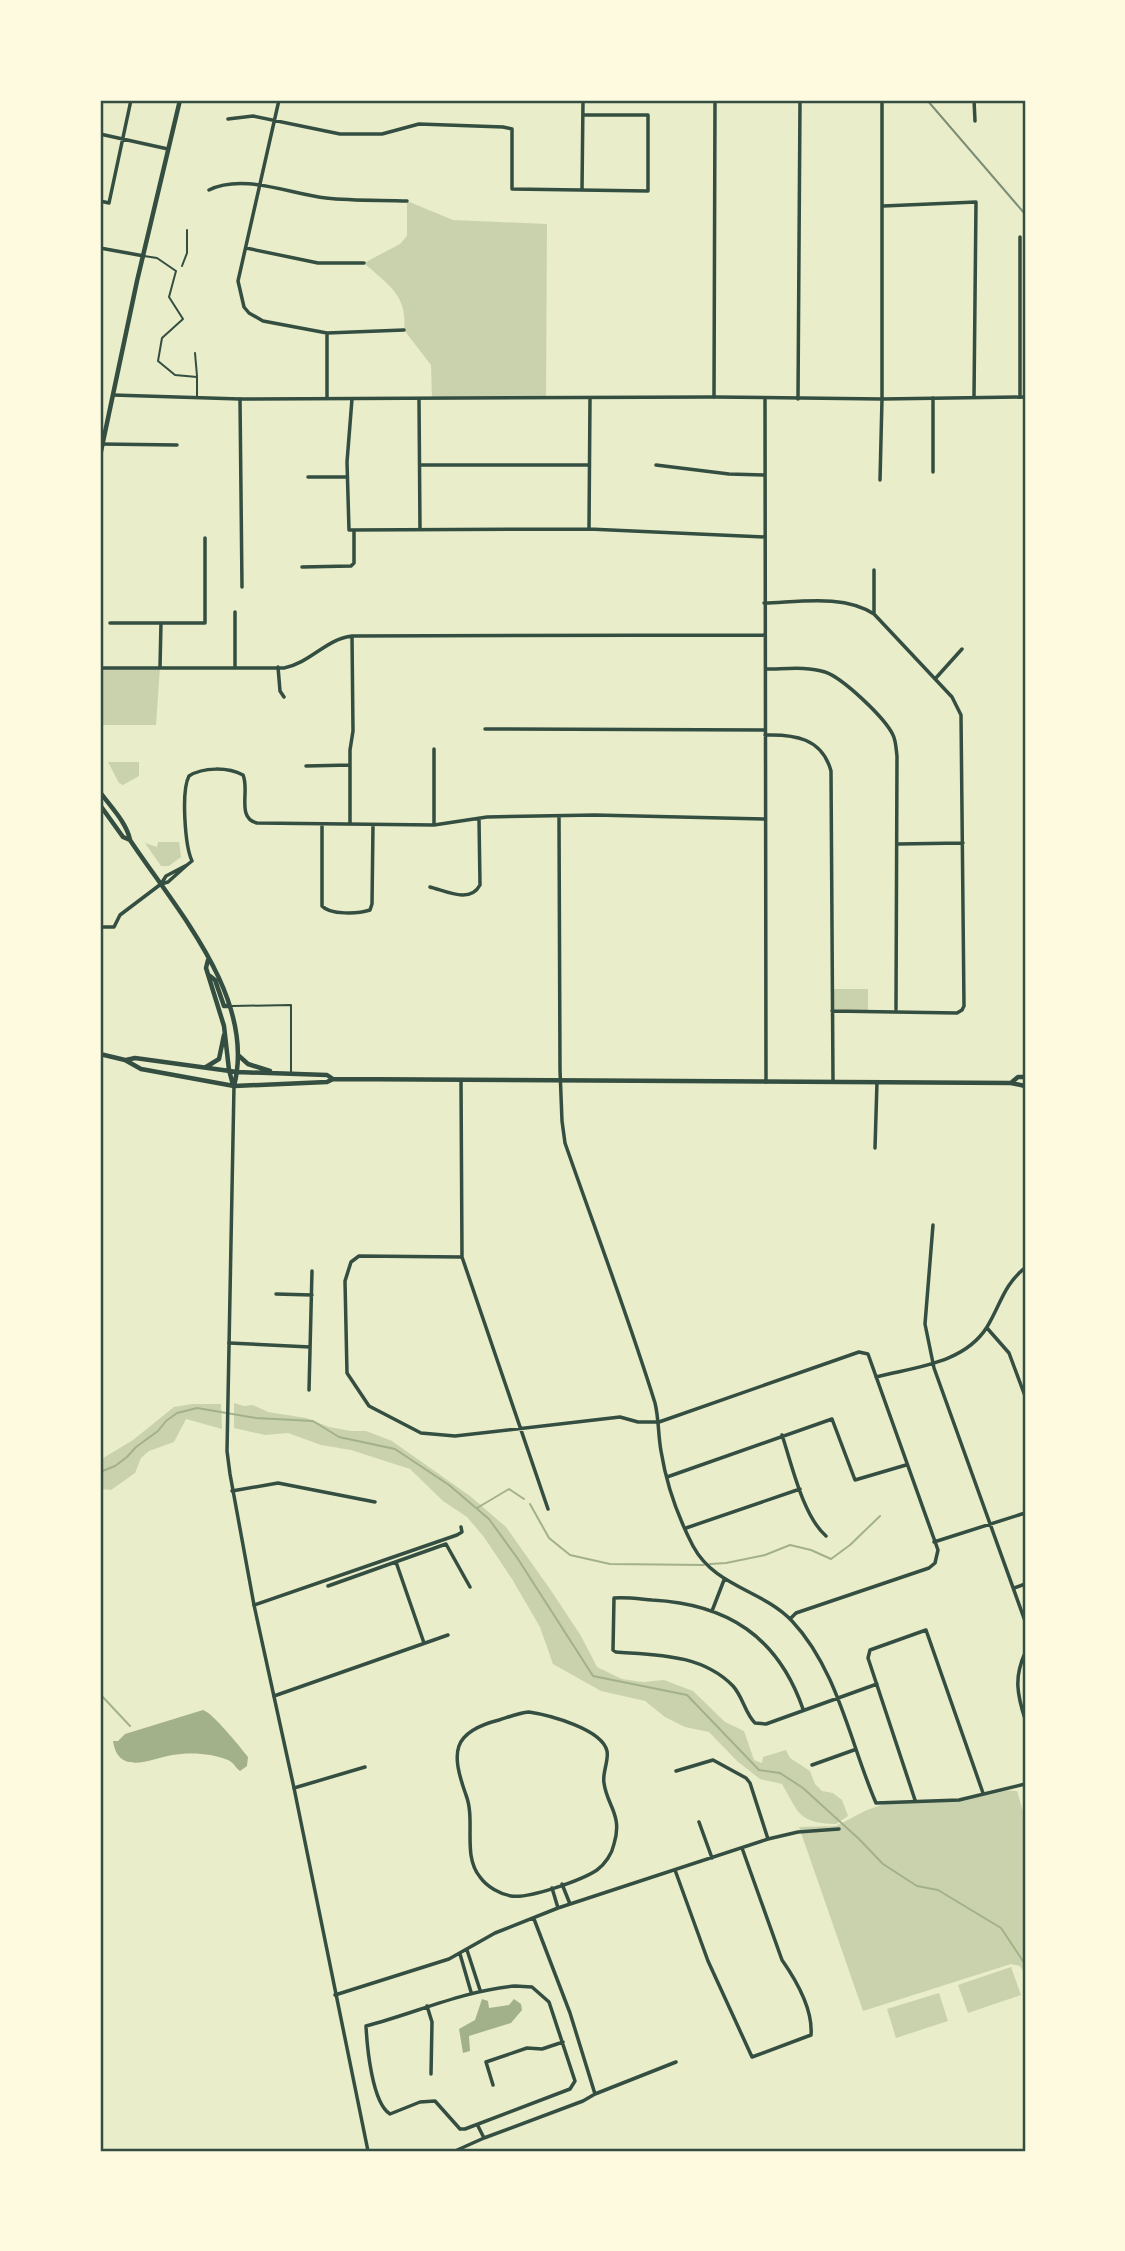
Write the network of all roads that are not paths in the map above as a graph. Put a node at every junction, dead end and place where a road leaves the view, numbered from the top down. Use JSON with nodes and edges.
{"nodes":[{"id":1,"x":131,"y":100,"type":"edge"},
{"id":2,"x":180,"y":100,"type":"edge"},
{"id":3,"x":279,"y":100,"type":"edge"},
{"id":4,"x":583,"y":100,"type":"edge"},
{"id":5,"x":715,"y":100,"type":"edge"},
{"id":6,"x":800,"y":100,"type":"edge"},
{"id":7,"x":882,"y":100,"type":"edge"},
{"id":8,"x":974,"y":100,"type":"edge"},
{"id":9,"x":583,"y":114,"type":"junction"},
{"id":10,"x":228,"y":119,"type":"dead end"},
{"id":11,"x":275,"y":120,"type":"junction"},
{"id":12,"x":975,"y":121,"type":"dead end"},
{"id":13,"x":100,"y":134,"type":"edge"},
{"id":14,"x":122,"y":139,"type":"junction"},
{"id":15,"x":168,"y":149,"type":"junction"},
{"id":16,"x":261,"y":185,"type":"junction"},
{"id":17,"x":209,"y":190,"type":"dead end"},
{"id":18,"x":582,"y":190,"type":"junction"},
{"id":19,"x":100,"y":201,"type":"edge"},
{"id":20,"x":407,"y":201,"type":"dead end"},
{"id":21,"x":883,"y":206,"type":"junction"},
{"id":22,"x":187,"y":230,"type":"dead end"},
{"id":23,"x":1020,"y":237,"type":"dead end"},
{"id":24,"x":100,"y":248,"type":"edge"},
{"id":25,"x":246,"y":248,"type":"junction"},
{"id":26,"x":144,"y":256,"type":"junction"},
{"id":27,"x":364,"y":263,"type":"dead end"},
{"id":28,"x":182,"y":266,"type":"dead end"},
{"id":29,"x":404,"y":330,"type":"dead end"},
{"id":30,"x":327,"y":332,"type":"junction"},
{"id":31,"x":195,"y":353,"type":"dead end"},
{"id":32,"x":197,"y":377,"type":"junction"},
{"id":33,"x":113,"y":395,"type":"junction"},
{"id":34,"x":714,"y":397,"type":"junction"},
{"id":35,"x":933,"y":397,"type":"junction"},
{"id":36,"x":974,"y":397,"type":"junction"},
{"id":37,"x":1023,"y":397,"type":"edge"},
{"id":38,"x":197,"y":398,"type":"junction"},
{"id":39,"x":327,"y":398,"type":"junction"},
{"id":40,"x":590,"y":398,"type":"junction"},
{"id":41,"x":765,"y":398,"type":"junction"},
{"id":42,"x":240,"y":399,"type":"junction"},
{"id":43,"x":352,"y":399,"type":"junction"},
{"id":44,"x":419,"y":399,"type":"junction"},
{"id":45,"x":798,"y":399,"type":"junction"},
{"id":46,"x":882,"y":399,"type":"junction"},
{"id":47,"x":101,"y":445,"type":"edge"},
{"id":48,"x":177,"y":445,"type":"dead end"},
{"id":49,"x":100,"y":456,"type":"edge"},
{"id":50,"x":420,"y":465,"type":"junction"},
{"id":51,"x":589,"y":465,"type":"junction"},
{"id":52,"x":656,"y":465,"type":"dead end"},
{"id":53,"x":933,"y":472,"type":"dead end"},
{"id":54,"x":764,"y":475,"type":"junction"},
{"id":55,"x":308,"y":477,"type":"dead end"},
{"id":56,"x":347,"y":477,"type":"junction"},
{"id":57,"x":880,"y":480,"type":"dead end"},
{"id":58,"x":589,"y":529,"type":"junction"},
{"id":59,"x":351,"y":530,"type":"junction"},
{"id":60,"x":420,"y":530,"type":"junction"},
{"id":61,"x":765,"y":537,"type":"junction"},
{"id":62,"x":205,"y":538,"type":"dead end"},
{"id":63,"x":302,"y":567,"type":"dead end"},
{"id":64,"x":874,"y":570,"type":"dead end"},
{"id":65,"x":242,"y":587,"type":"dead end"},
{"id":66,"x":764,"y":603,"type":"junction"},
{"id":67,"x":235,"y":612,"type":"dead end"},
{"id":68,"x":874,"y":614,"type":"junction"},
{"id":69,"x":161,"y":623,"type":"junction"},
{"id":70,"x":110,"y":624,"type":"dead end"},
{"id":71,"x":764,"y":635,"type":"junction"},
{"id":72,"x":352,"y":636,"type":"junction"},
{"id":73,"x":962,"y":649,"type":"dead end"},
{"id":74,"x":235,"y":666,"type":"junction"},
{"id":75,"x":160,"y":667,"type":"junction"},
{"id":76,"x":278,"y":667,"type":"junction"},
{"id":77,"x":100,"y":668,"type":"edge"},
{"id":78,"x":766,"y":669,"type":"junction"},
{"id":79,"x":934,"y":679,"type":"junction"},
{"id":80,"x":284,"y":697,"type":"dead end"},
{"id":81,"x":485,"y":729,"type":"dead end"},
{"id":82,"x":765,"y":733,"type":"junction"},
{"id":83,"x":434,"y":750,"type":"dead end"},
{"id":84,"x":350,"y":765,"type":"junction"},
{"id":85,"x":306,"y":766,"type":"dead end"},
{"id":86,"x":100,"y":792,"type":"edge"},
{"id":87,"x":100,"y":805,"type":"edge"},
{"id":88,"x":559,"y":816,"type":"junction"},
{"id":89,"x":765,"y":818,"type":"junction"},
{"id":90,"x":479,"y":819,"type":"junction"},
{"id":91,"x":322,"y":824,"type":"junction"},
{"id":92,"x":350,"y":824,"type":"junction"},
{"id":93,"x":373,"y":824,"type":"junction"},
{"id":94,"x":435,"y":825,"type":"junction"},
{"id":95,"x":130,"y":840,"type":"junction"},
{"id":96,"x":963,"y":843,"type":"junction"},
{"id":97,"x":897,"y":844,"type":"junction"},
{"id":98,"x":161,"y":884,"type":"junction"},
{"id":99,"x":430,"y":887,"type":"dead end"},
{"id":100,"x":100,"y":927,"type":"edge"},
{"id":101,"x":208,"y":960,"type":"junction"},
{"id":102,"x":209,"y":976,"type":"junction"},
{"id":103,"x":229,"y":1006,"type":"junction"},
{"id":104,"x":896,"y":1010,"type":"junction"},
{"id":105,"x":832,"y":1011,"type":"junction"},
{"id":106,"x":225,"y":1031,"type":"junction"},
{"id":107,"x":100,"y":1054,"type":"edge"},
{"id":108,"x":237,"y":1054,"type":"junction"},
{"id":109,"x":125,"y":1060,"type":"junction"},
{"id":110,"x":194,"y":1067,"type":"junction"},
{"id":111,"x":229,"y":1070,"type":"junction"},
{"id":112,"x":237,"y":1072,"type":"junction"},
{"id":113,"x":291,"y":1074,"type":"junction"},
{"id":114,"x":1025,"y":1077,"type":"edge"},
{"id":115,"x":333,"y":1079,"type":"junction"},
{"id":116,"x":461,"y":1080,"type":"junction"},
{"id":117,"x":833,"y":1081,"type":"junction"},
{"id":118,"x":561,"y":1082,"type":"junction"},
{"id":119,"x":877,"y":1082,"type":"junction"},
{"id":120,"x":766,"y":1083,"type":"junction"},
{"id":121,"x":1011,"y":1083,"type":"junction"},
{"id":122,"x":234,"y":1086,"type":"junction"},
{"id":123,"x":1025,"y":1086,"type":"edge"},
{"id":124,"x":875,"y":1148,"type":"dead end"},
{"id":125,"x":933,"y":1225,"type":"dead end"},
{"id":126,"x":462,"y":1257,"type":"junction"},
{"id":127,"x":1025,"y":1268,"type":"edge"},
{"id":128,"x":312,"y":1271,"type":"dead end"},
{"id":129,"x":276,"y":1294,"type":"dead end"},
{"id":130,"x":312,"y":1295,"type":"junction"},
{"id":131,"x":986,"y":1328,"type":"junction"},
{"id":132,"x":229,"y":1343,"type":"junction"},
{"id":133,"x":310,"y":1347,"type":"junction"},
{"id":134,"x":933,"y":1363,"type":"junction"},
{"id":135,"x":876,"y":1377,"type":"junction"},
{"id":136,"x":309,"y":1390,"type":"dead end"},
{"id":137,"x":1025,"y":1396,"type":"edge"},
{"id":138,"x":659,"y":1422,"type":"junction"},
{"id":139,"x":520,"y":1428,"type":"junction"},
{"id":140,"x":782,"y":1435,"type":"junction"},
{"id":141,"x":906,"y":1465,"type":"junction"},
{"id":142,"x":667,"y":1477,"type":"junction"},
{"id":143,"x":800,"y":1489,"type":"junction"},
{"id":144,"x":232,"y":1491,"type":"junction"},
{"id":145,"x":375,"y":1502,"type":"dead end"},
{"id":146,"x":548,"y":1509,"type":"dead end"},
{"id":147,"x":1025,"y":1513,"type":"edge"},
{"id":148,"x":991,"y":1525,"type":"junction"},
{"id":149,"x":461,"y":1527,"type":"dead end"},
{"id":150,"x":685,"y":1528,"type":"junction"},
{"id":151,"x":827,"y":1536,"type":"dead end"},
{"id":152,"x":934,"y":1542,"type":"junction"},
{"id":153,"x":396,"y":1562,"type":"junction"},
{"id":154,"x":724,"y":1580,"type":"junction"},
{"id":155,"x":1025,"y":1584,"type":"edge"},
{"id":156,"x":328,"y":1586,"type":"dead end"},
{"id":157,"x":470,"y":1587,"type":"dead end"},
{"id":158,"x":1014,"y":1588,"type":"junction"},
{"id":159,"x":254,"y":1605,"type":"junction"},
{"id":160,"x":712,"y":1611,"type":"junction"},
{"id":161,"x":790,"y":1619,"type":"junction"},
{"id":162,"x":1025,"y":1621,"type":"edge"},
{"id":163,"x":448,"y":1635,"type":"dead end"},
{"id":164,"x":424,"y":1643,"type":"junction"},
{"id":165,"x":1025,"y":1653,"type":"edge"},
{"id":166,"x":877,"y":1684,"type":"junction"},
{"id":167,"x":274,"y":1696,"type":"junction"},
{"id":168,"x":837,"y":1698,"type":"junction"},
{"id":169,"x":803,"y":1709,"type":"junction"},
{"id":170,"x":1025,"y":1715,"type":"edge"},
{"id":171,"x":854,"y":1750,"type":"junction"},
{"id":172,"x":811,"y":1765,"type":"dead end"},
{"id":173,"x":365,"y":1767,"type":"dead end"},
{"id":174,"x":676,"y":1771,"type":"dead end"},
{"id":175,"x":1025,"y":1784,"type":"edge"},
{"id":176,"x":294,"y":1788,"type":"junction"},
{"id":177,"x":983,"y":1793,"type":"junction"},
{"id":178,"x":915,"y":1800,"type":"junction"},
{"id":179,"x":699,"y":1822,"type":"dead end"},
{"id":180,"x":839,"y":1829,"type":"dead end"},
{"id":181,"x":768,"y":1839,"type":"junction"},
{"id":182,"x":742,"y":1848,"type":"junction"},
{"id":183,"x":712,"y":1858,"type":"junction"},
{"id":184,"x":675,"y":1870,"type":"junction"},
{"id":185,"x":562,"y":1884,"type":"junction"},
{"id":186,"x":552,"y":1888,"type":"junction"},
{"id":187,"x":570,"y":1904,"type":"junction"},
{"id":188,"x":558,"y":1908,"type":"junction"},
{"id":189,"x":534,"y":1919,"type":"junction"},
{"id":190,"x":467,"y":1950,"type":"junction"},
{"id":191,"x":460,"y":1954,"type":"junction"},
{"id":192,"x":474,"y":1969,"type":"junction"},
{"id":193,"x":466,"y":1972,"type":"junction"},
{"id":194,"x":480,"y":1990,"type":"junction"},
{"id":195,"x":471,"y":1992,"type":"junction"},
{"id":196,"x":335,"y":1995,"type":"junction"},
{"id":197,"x":427,"y":2006,"type":"junction"},
{"id":198,"x":563,"y":2042,"type":"junction"},
{"id":199,"x":676,"y":2062,"type":"dead end"},
{"id":200,"x":431,"y":2074,"type":"dead end"},
{"id":201,"x":493,"y":2085,"type":"dead end"},
{"id":202,"x":595,"y":2094,"type":"junction"},
{"id":203,"x":478,"y":2126,"type":"junction"},
{"id":204,"x":484,"y":2138,"type":"junction"},
{"id":205,"x":368,"y":2151,"type":"edge"},
{"id":206,"x":455,"y":2151,"type":"edge"}],
"edges":[{"from":1,"to":14,"type":"street"},
{"from":2,"to":15,"type":"main road"},
{"from":3,"to":11,"type":"street"},
{"from":4,"to":9,"type":"street"},
{"from":5,"to":34,"type":"street"},
{"from":6,"to":45,"type":"street"},
{"from":7,"to":21,"type":"street"},
{"from":8,"to":12,"type":"street"},
{"from":9,"to":18,"type":"street"},
{"from":9,"to":18,"type":"street"},
{"from":10,"to":11,"type":"street"},
{"from":11,"to":16,"type":"street"},
{"from":11,"to":18,"type":"street"},
{"from":13,"to":14,"type":"street"},
{"from":14,"to":15,"type":"street"},
{"from":14,"to":19,"type":"street"},
{"from":15,"to":26,"type":"main road"},
{"from":16,"to":17,"type":"street"},
{"from":16,"to":20,"type":"street"},
{"from":16,"to":25,"type":"street"},
{"from":21,"to":36,"type":"street"},
{"from":21,"to":46,"type":"street"},
{"from":22,"to":28,"type":"lane"},
{"from":23,"to":37,"type":"street"},
{"from":24,"to":26,"type":"street"},
{"from":25,"to":27,"type":"street"},
{"from":25,"to":30,"type":"street"},
{"from":26,"to":32,"type":"lane"},
{"from":26,"to":33,"type":"main road"},
{"from":29,"to":30,"type":"street"},
{"from":30,"to":39,"type":"street"},
{"from":31,"to":32,"type":"lane"},
{"from":32,"to":38,"type":"lane"},
{"from":33,"to":38,"type":"street"},
{"from":33,"to":47,"type":"main road"},
{"from":34,"to":40,"type":"street"},
{"from":34,"to":41,"type":"street"},
{"from":35,"to":36,"type":"street"},
{"from":35,"to":46,"type":"street"},
{"from":35,"to":53,"type":"street"},
{"from":36,"to":37,"type":"street"},
{"from":38,"to":42,"type":"street"},
{"from":39,"to":42,"type":"street"},
{"from":39,"to":43,"type":"street"},
{"from":40,"to":44,"type":"street"},
{"from":40,"to":51,"type":"street"},
{"from":41,"to":45,"type":"street"},
{"from":41,"to":54,"type":"street"},
{"from":42,"to":65,"type":"street"},
{"from":43,"to":44,"type":"street"},
{"from":43,"to":56,"type":"street"},
{"from":44,"to":50,"type":"street"},
{"from":45,"to":46,"type":"street"},
{"from":46,"to":57,"type":"street"},
{"from":47,"to":48,"type":"street"},
{"from":47,"to":49,"type":"main road"},
{"from":50,"to":51,"type":"street"},
{"from":50,"to":60,"type":"street"},
{"from":51,"to":58,"type":"street"},
{"from":52,"to":54,"type":"street"},
{"from":54,"to":61,"type":"street"},
{"from":55,"to":56,"type":"street"},
{"from":56,"to":59,"type":"street"},
{"from":58,"to":60,"type":"street"},
{"from":58,"to":61,"type":"street"},
{"from":59,"to":60,"type":"street"},
{"from":59,"to":63,"type":"street"},
{"from":61,"to":66,"type":"street"},
{"from":62,"to":69,"type":"street"},
{"from":64,"to":68,"type":"street"},
{"from":66,"to":68,"type":"street"},
{"from":66,"to":71,"type":"street"},
{"from":67,"to":74,"type":"street"},
{"from":68,"to":79,"type":"street"},
{"from":69,"to":70,"type":"street"},
{"from":69,"to":75,"type":"street"},
{"from":71,"to":72,"type":"street"},
{"from":71,"to":78,"type":"street"},
{"from":72,"to":76,"type":"street"},
{"from":72,"to":84,"type":"street"},
{"from":73,"to":79,"type":"street"},
{"from":74,"to":75,"type":"street"},
{"from":74,"to":76,"type":"street"},
{"from":75,"to":77,"type":"street"},
{"from":76,"to":80,"type":"street"},
{"from":78,"to":82,"type":"street"},
{"from":78,"to":97,"type":"street"},
{"from":79,"to":96,"type":"street"},
{"from":81,"to":82,"type":"street"},
{"from":82,"to":89,"type":"street"},
{"from":82,"to":105,"type":"street"},
{"from":83,"to":94,"type":"street"},
{"from":84,"to":85,"type":"street"},
{"from":84,"to":92,"type":"street"},
{"from":86,"to":95,"type":"main road"},
{"from":87,"to":95,"type":"main road"},
{"from":88,"to":89,"type":"street"},
{"from":88,"to":90,"type":"street"},
{"from":88,"to":118,"type":"street"},
{"from":89,"to":120,"type":"street"},
{"from":90,"to":94,"type":"street"},
{"from":90,"to":99,"type":"street"},
{"from":91,"to":92,"type":"street"},
{"from":91,"to":93,"type":"street"},
{"from":91,"to":98,"type":"street"},
{"from":92,"to":93,"type":"street"},
{"from":93,"to":94,"type":"street"},
{"from":95,"to":98,"type":"main road"},
{"from":96,"to":97,"type":"street"},
{"from":96,"to":104,"type":"street"},
{"from":97,"to":104,"type":"street"},
{"from":98,"to":100,"type":"street"},
{"from":98,"to":101,"type":"main road"},
{"from":101,"to":102,"type":"main road"},
{"from":101,"to":103,"type":"main road"},
{"from":102,"to":103,"type":"main road"},
{"from":102,"to":106,"type":"main road"},
{"from":103,"to":108,"type":"main road"},
{"from":103,"to":113,"type":"lane"},
{"from":104,"to":105,"type":"street"},
{"from":105,"to":117,"type":"street"},
{"from":106,"to":110,"type":"main road"},
{"from":106,"to":111,"type":"main road"},
{"from":107,"to":109,"type":"main road"},
{"from":108,"to":112,"type":"main road"},
{"from":108,"to":113,"type":"main road"},
{"from":109,"to":110,"type":"main road"},
{"from":109,"to":122,"type":"main road"},
{"from":110,"to":111,"type":"main road"},
{"from":111,"to":112,"type":"main road"},
{"from":111,"to":122,"type":"main road"},
{"from":112,"to":113,"type":"main road"},
{"from":112,"to":122,"type":"main road"},
{"from":113,"to":115,"type":"main road"},
{"from":114,"to":121,"type":"main road"},
{"from":115,"to":116,"type":"main road"},
{"from":115,"to":122,"type":"main road"},
{"from":116,"to":118,"type":"main road"},
{"from":116,"to":126,"type":"street"},
{"from":117,"to":119,"type":"main road"},
{"from":117,"to":120,"type":"main road"},
{"from":118,"to":120,"type":"main road"},
{"from":118,"to":138,"type":"street"},
{"from":119,"to":121,"type":"main road"},
{"from":119,"to":124,"type":"street"},
{"from":121,"to":123,"type":"main road"},
{"from":122,"to":132,"type":"street"},
{"from":125,"to":134,"type":"street"},
{"from":126,"to":139,"type":"street"},
{"from":126,"to":139,"type":"street"},
{"from":127,"to":131,"type":"street"},
{"from":128,"to":130,"type":"street"},
{"from":129,"to":130,"type":"street"},
{"from":130,"to":133,"type":"street"},
{"from":131,"to":134,"type":"street"},
{"from":131,"to":137,"type":"street"},
{"from":132,"to":133,"type":"street"},
{"from":132,"to":144,"type":"street"},
{"from":133,"to":136,"type":"street"},
{"from":134,"to":135,"type":"street"},
{"from":134,"to":148,"type":"street"},
{"from":135,"to":138,"type":"street"},
{"from":135,"to":141,"type":"street"},
{"from":138,"to":139,"type":"street"},
{"from":138,"to":142,"type":"street"},
{"from":139,"to":146,"type":"street"},
{"from":140,"to":141,"type":"street"},
{"from":140,"to":142,"type":"street"},
{"from":140,"to":143,"type":"street"},
{"from":141,"to":152,"type":"street"},
{"from":142,"to":150,"type":"street"},
{"from":143,"to":150,"type":"street"},
{"from":143,"to":151,"type":"street"},
{"from":144,"to":145,"type":"street"},
{"from":144,"to":159,"type":"street"},
{"from":147,"to":148,"type":"street"},
{"from":148,"to":152,"type":"street"},
{"from":148,"to":158,"type":"street"},
{"from":149,"to":159,"type":"street"},
{"from":150,"to":154,"type":"street"},
{"from":152,"to":161,"type":"street"},
{"from":153,"to":156,"type":"street"},
{"from":153,"to":157,"type":"street"},
{"from":153,"to":164,"type":"street"},
{"from":154,"to":160,"type":"street"},
{"from":154,"to":161,"type":"street"},
{"from":155,"to":158,"type":"street"},
{"from":158,"to":162,"type":"street"},
{"from":159,"to":167,"type":"street"},
{"from":160,"to":169,"type":"street"},
{"from":160,"to":169,"type":"street"},
{"from":161,"to":168,"type":"street"},
{"from":163,"to":164,"type":"street"},
{"from":164,"to":167,"type":"street"},
{"from":165,"to":170,"type":"street"},
{"from":166,"to":168,"type":"street"},
{"from":166,"to":177,"type":"street"},
{"from":166,"to":178,"type":"street"},
{"from":167,"to":176,"type":"street"},
{"from":168,"to":169,"type":"street"},
{"from":168,"to":171,"type":"street"},
{"from":171,"to":172,"type":"street"},
{"from":171,"to":178,"type":"street"},
{"from":173,"to":176,"type":"street"},
{"from":174,"to":181,"type":"street"},
{"from":175,"to":177,"type":"street"},
{"from":176,"to":196,"type":"street"},
{"from":177,"to":178,"type":"street"},
{"from":179,"to":183,"type":"street"},
{"from":180,"to":181,"type":"street"},
{"from":181,"to":182,"type":"street"},
{"from":182,"to":183,"type":"street"},
{"from":182,"to":184,"type":"street"},
{"from":183,"to":184,"type":"street"},
{"from":184,"to":187,"type":"street"},
{"from":185,"to":186,"type":"street"},
{"from":185,"to":186,"type":"street"},
{"from":185,"to":187,"type":"street"},
{"from":186,"to":188,"type":"street"},
{"from":187,"to":188,"type":"street"},
{"from":188,"to":189,"type":"street"},
{"from":189,"to":190,"type":"street"},
{"from":189,"to":202,"type":"street"},
{"from":190,"to":191,"type":"street"},
{"from":190,"to":192,"type":"street"},
{"from":191,"to":193,"type":"street"},
{"from":191,"to":196,"type":"street"},
{"from":192,"to":193,"type":"street"},
{"from":192,"to":194,"type":"street"},
{"from":193,"to":195,"type":"street"},
{"from":194,"to":195,"type":"street"},
{"from":194,"to":198,"type":"street"},
{"from":195,"to":197,"type":"street"},
{"from":196,"to":205,"type":"street"},
{"from":197,"to":200,"type":"street"},
{"from":197,"to":203,"type":"street"},
{"from":198,"to":201,"type":"street"},
{"from":198,"to":203,"type":"street"},
{"from":199,"to":202,"type":"street"},
{"from":202,"to":204,"type":"street"},
{"from":203,"to":204,"type":"street"},
{"from":204,"to":206,"type":"street"}]}
